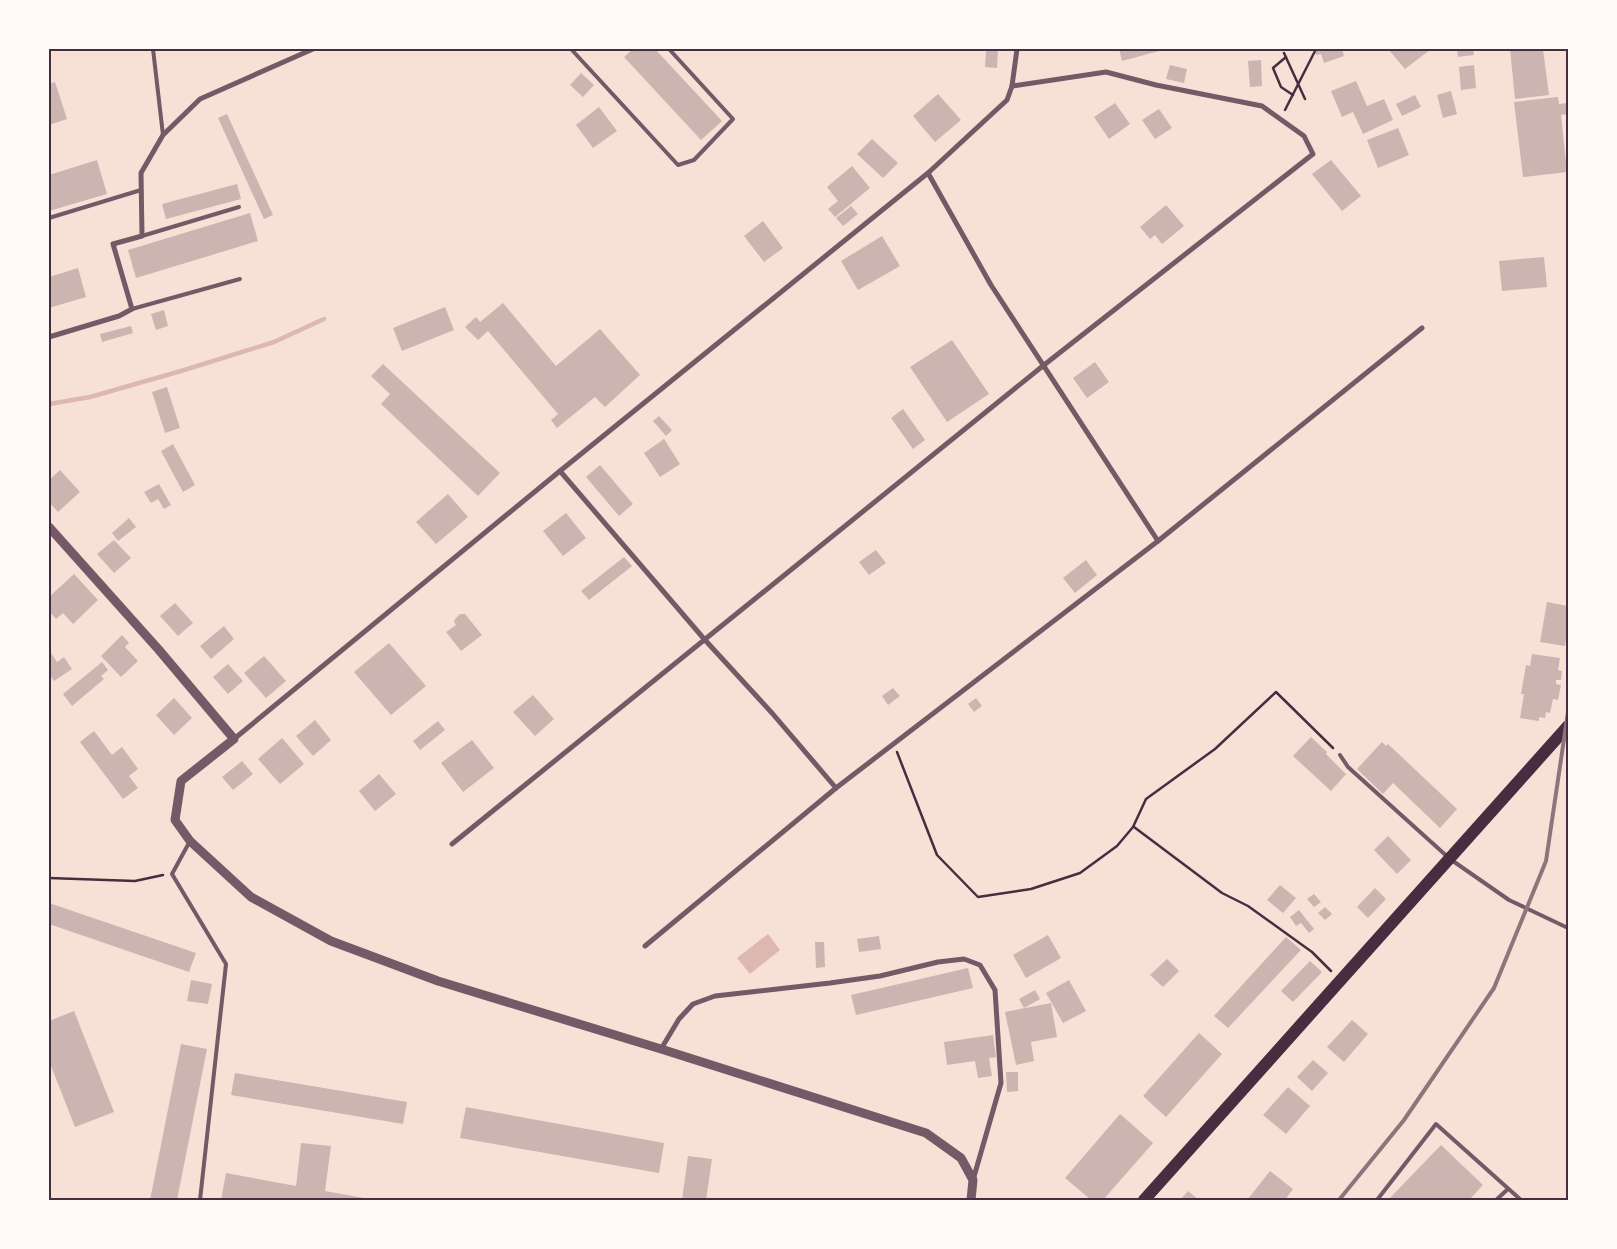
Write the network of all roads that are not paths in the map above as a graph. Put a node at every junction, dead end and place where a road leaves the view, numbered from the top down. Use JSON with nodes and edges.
{"nodes":[{"id":1,"x":153,"y":49,"type":"edge"},
{"id":2,"x":313,"y":49,"type":"edge"},
{"id":3,"x":571,"y":49,"type":"edge"},
{"id":4,"x":669,"y":49,"type":"edge"},
{"id":5,"x":1017,"y":49,"type":"edge"},
{"id":6,"x":1012,"y":86,"type":"junction"},
{"id":7,"x":163,"y":135,"type":"junction"},
{"id":8,"x":928,"y":174,"type":"junction"},
{"id":9,"x":141,"y":190,"type":"junction"},
{"id":10,"x":239,"y":207,"type":"dead end"},
{"id":11,"x":49,"y":218,"type":"edge"},
{"id":12,"x":142,"y":236,"type":"junction"},
{"id":13,"x":240,"y":279,"type":"dead end"},
{"id":14,"x":132,"y":309,"type":"junction"},
{"id":15,"x":1422,"y":328,"type":"dead end"},
{"id":16,"x":49,"y":337,"type":"edge"},
{"id":17,"x":1044,"y":365,"type":"junction"},
{"id":18,"x":560,"y":471,"type":"junction"},
{"id":19,"x":49,"y":527,"type":"edge"},
{"id":20,"x":1158,"y":541,"type":"junction"},
{"id":21,"x":705,"y":640,"type":"junction"},
{"id":22,"x":1568,"y":726,"type":"edge"},
{"id":23,"x":234,"y":739,"type":"junction"},
{"id":24,"x":1340,"y":755,"type":"road end"},
{"id":25,"x":836,"y":788,"type":"junction"},
{"id":26,"x":190,"y":841,"type":"junction"},
{"id":27,"x":452,"y":844,"type":"dead end"},
{"id":28,"x":1450,"y":859,"type":"junction"},
{"id":29,"x":1568,"y":928,"type":"edge"},
{"id":30,"x":645,"y":946,"type":"dead end"},
{"id":31,"x":662,"y":1049,"type":"junction"},
{"id":32,"x":973,"y":1180,"type":"junction"},
{"id":33,"x":1508,"y":1189,"type":"junction"},
{"id":34,"x":200,"y":1200,"type":"edge"},
{"id":35,"x":971,"y":1200,"type":"edge"},
{"id":36,"x":1144,"y":1200,"type":"edge"},
{"id":37,"x":1377,"y":1200,"type":"edge"},
{"id":38,"x":1496,"y":1200,"type":"edge"},
{"id":39,"x":1521,"y":1200,"type":"edge"}],
"edges":[{"from":1,"to":7,"type":"lane"},
{"from":2,"to":7,"type":"street"},
{"from":3,"to":4,"type":"lane"},
{"from":5,"to":6,"type":"street"},
{"from":6,"to":8,"type":"street"},
{"from":6,"to":17,"type":"street"},
{"from":7,"to":9,"type":"street"},
{"from":8,"to":17,"type":"street"},
{"from":8,"to":18,"type":"street"},
{"from":9,"to":11,"type":"lane"},
{"from":9,"to":12,"type":"street"},
{"from":10,"to":12,"type":"lane"},
{"from":12,"to":14,"type":"street"},
{"from":13,"to":14,"type":"lane"},
{"from":14,"to":16,"type":"street"},
{"from":15,"to":20,"type":"street"},
{"from":17,"to":20,"type":"street"},
{"from":17,"to":21,"type":"street"},
{"from":18,"to":21,"type":"street"},
{"from":18,"to":23,"type":"street"},
{"from":19,"to":23,"type":"street"},
{"from":20,"to":25,"type":"street"},
{"from":21,"to":25,"type":"street"},
{"from":21,"to":27,"type":"street"},
{"from":22,"to":28,"type":"main road"},
{"from":23,"to":26,"type":"street"},
{"from":24,"to":28,"type":"lane"},
{"from":25,"to":30,"type":"street"},
{"from":26,"to":31,"type":"street"},
{"from":26,"to":34,"type":"lane"},
{"from":28,"to":29,"type":"lane"},
{"from":28,"to":36,"type":"main road"},
{"from":31,"to":32,"type":"street"},
{"from":31,"to":32,"type":"street"},
{"from":32,"to":35,"type":"street"},
{"from":33,"to":37,"type":"lane"},
{"from":33,"to":38,"type":"lane"},
{"from":33,"to":39,"type":"lane"}]}
